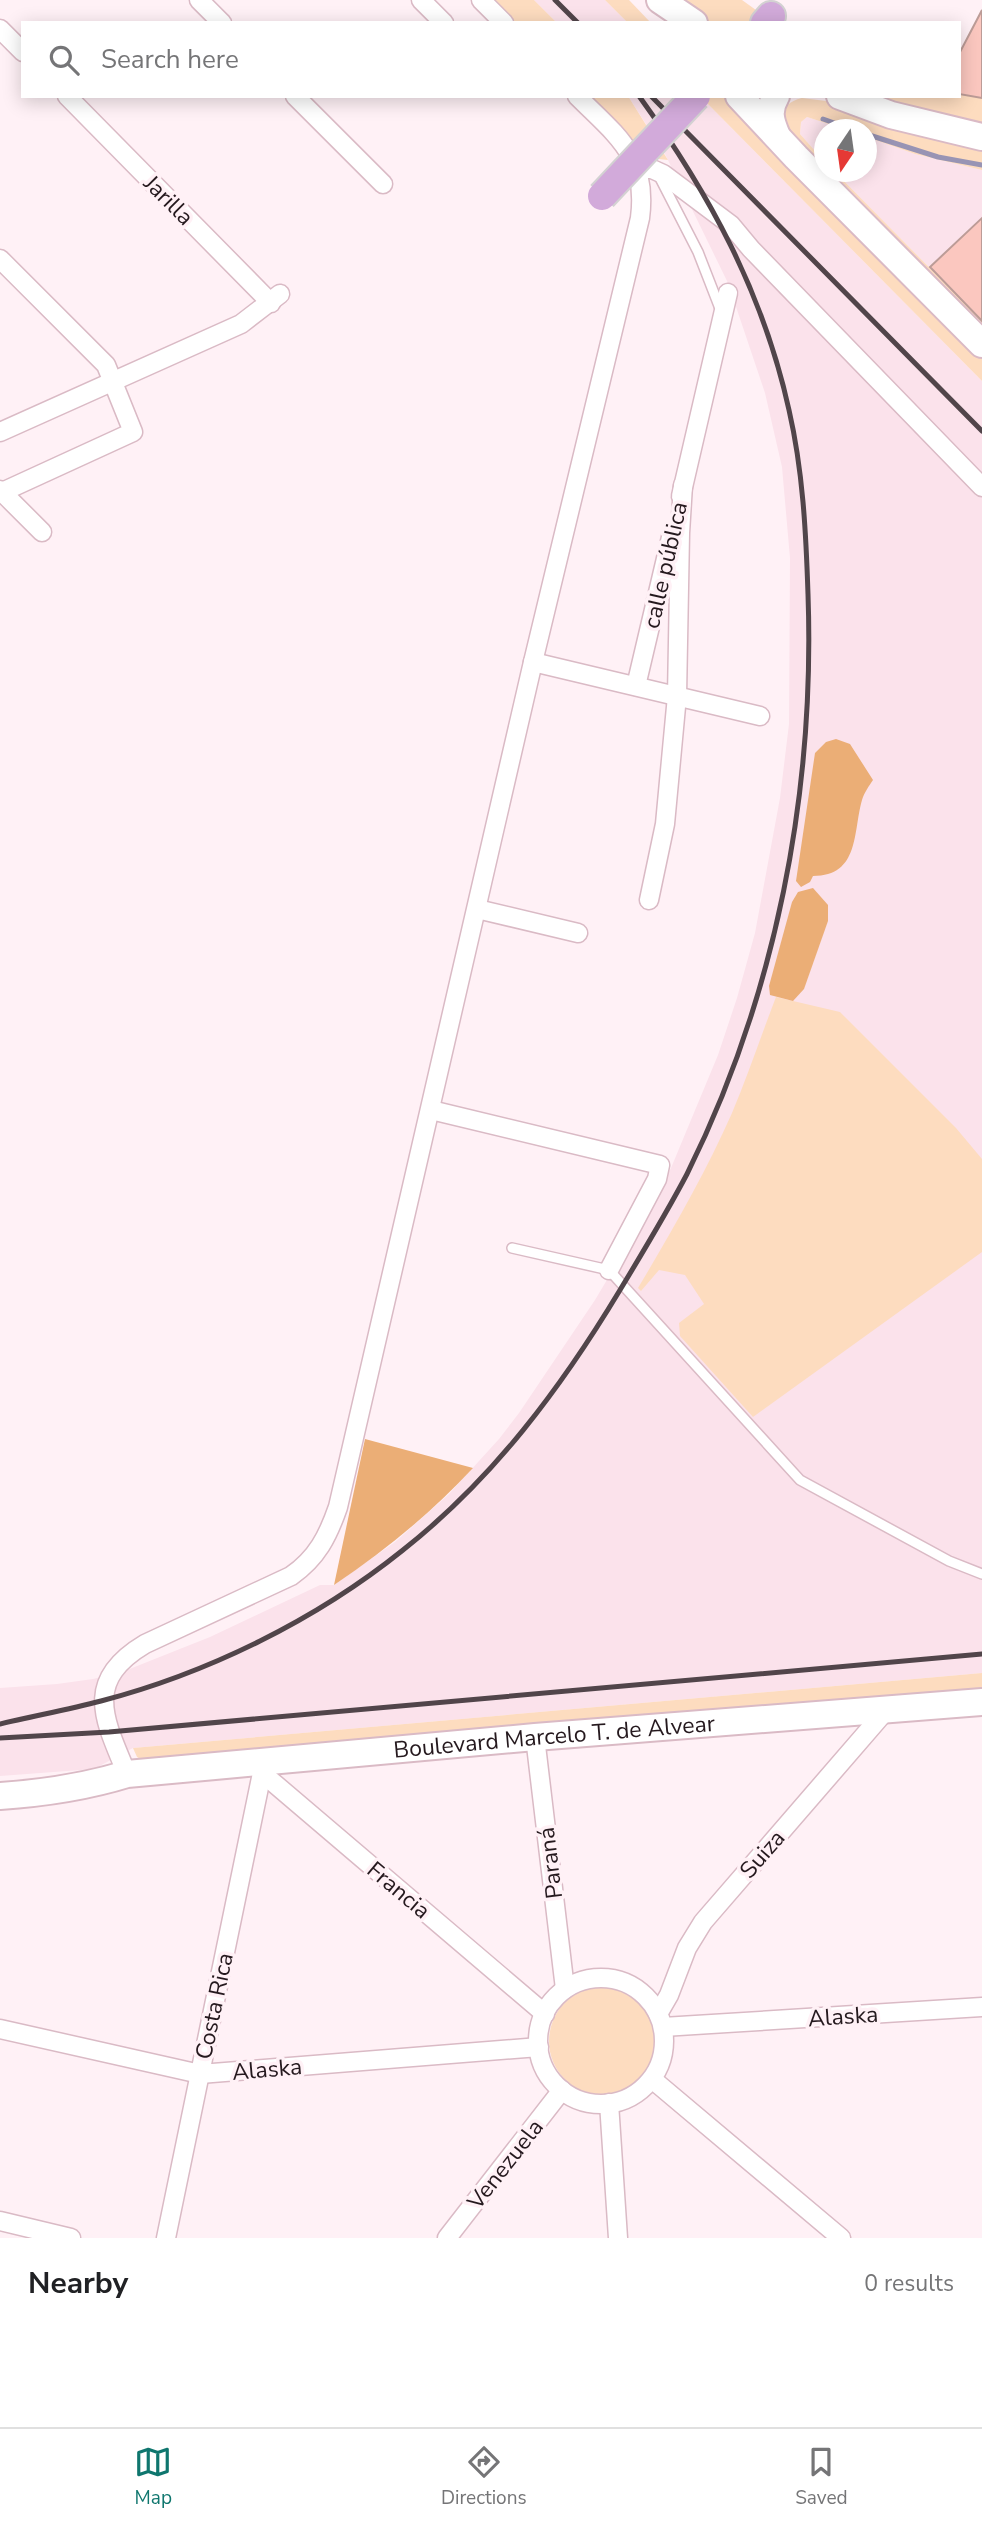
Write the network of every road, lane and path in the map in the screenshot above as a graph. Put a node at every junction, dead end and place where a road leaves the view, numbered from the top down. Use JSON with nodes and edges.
{"nodes":[{"id":1,"x":199,"y":0,"type":"edge"},
{"id":2,"x":421,"y":0,"type":"edge"},
{"id":3,"x":481,"y":0,"type":"edge"},
{"id":4,"x":649,"y":0,"type":"edge"},
{"id":5,"x":660,"y":0,"type":"edge"},
{"id":6,"x":220,"y":21,"type":"edge"},
{"id":7,"x":442,"y":21,"type":"edge"},
{"id":8,"x":502,"y":21,"type":"edge"},
{"id":9,"x":668,"y":21,"type":"edge"},
{"id":10,"x":691,"y":21,"type":"edge"},
{"id":11,"x":0,"y":29,"type":"edge"},
{"id":12,"x":21,"y":50,"type":"edge"},
{"id":13,"x":69,"y":98,"type":"edge"},
{"id":14,"x":297,"y":98,"type":"edge"},
{"id":15,"x":579,"y":98,"type":"edge"},
{"id":16,"x":694,"y":98,"type":"edge"},
{"id":17,"x":741,"y":98,"type":"edge"},
{"id":18,"x":775,"y":98,"type":"edge"},
{"id":19,"x":846,"y":98,"type":"edge"},
{"id":20,"x":982,"y":137,"type":"edge"},
{"id":21,"x":778,"y":138,"type":"junction"},
{"id":22,"x":645,"y":169,"type":"junction"},
{"id":23,"x":383,"y":184,"type":"dead end"},
{"id":24,"x":602,"y":196,"type":"dead end"},
{"id":25,"x":0,"y":259,"type":"edge"},
{"id":26,"x":728,"y":293,"type":"dead end"},
{"id":27,"x":722,"y":316,"type":"junction"},
{"id":28,"x":982,"y":344,"type":"edge"},
{"id":29,"x":114,"y":381,"type":"junction"},
{"id":30,"x":0,"y":432,"type":"edge"},
{"id":31,"x":683,"y":485,"type":"junction"},
{"id":32,"x":982,"y":487,"type":"edge"},
{"id":33,"x":1,"y":491,"type":"edge"},
{"id":34,"x":42,"y":532,"type":"dead end"},
{"id":35,"x":533,"y":662,"type":"junction"},
{"id":36,"x":636,"y":687,"type":"junction"},
{"id":37,"x":677,"y":696,"type":"junction"},
{"id":38,"x":760,"y":716,"type":"dead end"},
{"id":39,"x":649,"y":900,"type":"dead end"},
{"id":40,"x":477,"y":909,"type":"junction"},
{"id":41,"x":578,"y":933,"type":"dead end"},
{"id":42,"x":431,"y":1110,"type":"junction"},
{"id":43,"x":512,"y":1248,"type":"dead end"},
{"id":44,"x":609,"y":1269,"type":"junction"},
{"id":45,"x":982,"y":1574,"type":"edge"},
{"id":46,"x":982,"y":1702,"type":"edge"},
{"id":47,"x":888,"y":1709,"type":"junction"},
{"id":48,"x":535,"y":1737,"type":"junction"},
{"id":49,"x":262,"y":1768,"type":"junction"},
{"id":50,"x":127,"y":1773,"type":"junction"},
{"id":51,"x":0,"y":1796,"type":"edge"},
{"id":52,"x":565,"y":1989,"type":"junction"},
{"id":53,"x":982,"y":2007,"type":"edge"},
{"id":54,"x":545,"y":2014,"type":"junction"},
{"id":55,"x":661,"y":2021,"type":"junction"},
{"id":56,"x":0,"y":2029,"type":"edge"},
{"id":57,"x":539,"y":2047,"type":"junction"},
{"id":58,"x":200,"y":2074,"type":"junction"},
{"id":59,"x":652,"y":2079,"type":"junction"},
{"id":60,"x":562,"y":2090,"type":"junction"},
{"id":61,"x":609,"y":2103,"type":"junction"},
{"id":62,"x":0,"y":2221,"type":"edge"},
{"id":63,"x":71,"y":2238,"type":"edge"},
{"id":64,"x":166,"y":2238,"type":"edge"},
{"id":65,"x":447,"y":2238,"type":"edge"},
{"id":66,"x":618,"y":2238,"type":"edge"},
{"id":67,"x":841,"y":2238,"type":"edge"}],
"edges":[{"from":1,"to":6,"type":"street"},
{"from":2,"to":7,"type":"street"},
{"from":3,"to":8,"type":"street"},
{"from":4,"to":9,"type":"main road"},
{"from":5,"to":10,"type":"main road"},
{"from":11,"to":12,"type":"street"},
{"from":13,"to":29,"type":"street","name":"Jarilla"},
{"from":14,"to":23,"type":"street"},
{"from":15,"to":22,"type":"street"},
{"from":16,"to":24,"type":"main road","bridge":true},
{"from":17,"to":21,"type":"main road"},
{"from":18,"to":21,"type":"main road"},
{"from":19,"to":20,"type":"main road"},
{"from":21,"to":28,"type":"main road"},
{"from":22,"to":27,"type":"lane"},
{"from":22,"to":32,"type":"street"},
{"from":22,"to":35,"type":"street"},
{"from":25,"to":29,"type":"street"},
{"from":26,"to":27,"type":"street"},
{"from":27,"to":31,"type":"street"},
{"from":29,"to":30,"type":"street"},
{"from":29,"to":33,"type":"street"},
{"from":31,"to":36,"type":"street","name":"calle pública"},
{"from":31,"to":37,"type":"street","name":"calle pública"},
{"from":33,"to":34,"type":"street"},
{"from":35,"to":36,"type":"street"},
{"from":35,"to":40,"type":"street"},
{"from":36,"to":37,"type":"street"},
{"from":37,"to":38,"type":"street"},
{"from":37,"to":39,"type":"street","name":"calle pública"},
{"from":40,"to":41,"type":"street"},
{"from":40,"to":42,"type":"street"},
{"from":42,"to":44,"type":"street"},
{"from":42,"to":50,"type":"street"},
{"from":43,"to":44,"type":"lane"},
{"from":44,"to":45,"type":"lane"},
{"from":46,"to":47,"type":"main road","name":"Boulevard Marcelo T. de Alvear"},
{"from":47,"to":48,"type":"main road","name":"Boulevard Marcelo T. de Alvear"},
{"from":47,"to":55,"type":"street","name":"Suiza"},
{"from":48,"to":49,"type":"main road","name":"Boulevard Marcelo T. de Alvear"},
{"from":48,"to":52,"type":"street","name":"Paraná"},
{"from":49,"to":50,"type":"main road","name":"Boulevard Marcelo T. de Alvear"},
{"from":49,"to":54,"type":"street","name":"Francia"},
{"from":49,"to":58,"type":"street","name":"Costa Rica"},
{"from":50,"to":51,"type":"main road","name":"Boulevard Marcelo T. de Alvear"},
{"from":52,"to":54,"type":"street"},
{"from":52,"to":55,"type":"street"},
{"from":53,"to":55,"type":"street","name":"Alaska"},
{"from":54,"to":57,"type":"street"},
{"from":55,"to":59,"type":"street"},
{"from":56,"to":58,"type":"street","name":"Alaska"},
{"from":57,"to":58,"type":"street","name":"Alaska"},
{"from":57,"to":60,"type":"street"},
{"from":58,"to":64,"type":"street","name":"Costa Rica"},
{"from":59,"to":61,"type":"street"},
{"from":59,"to":67,"type":"street"},
{"from":60,"to":61,"type":"street"},
{"from":60,"to":65,"type":"street","name":"Venezuela"},
{"from":61,"to":66,"type":"street"},
{"from":62,"to":63,"type":"street"}]}
